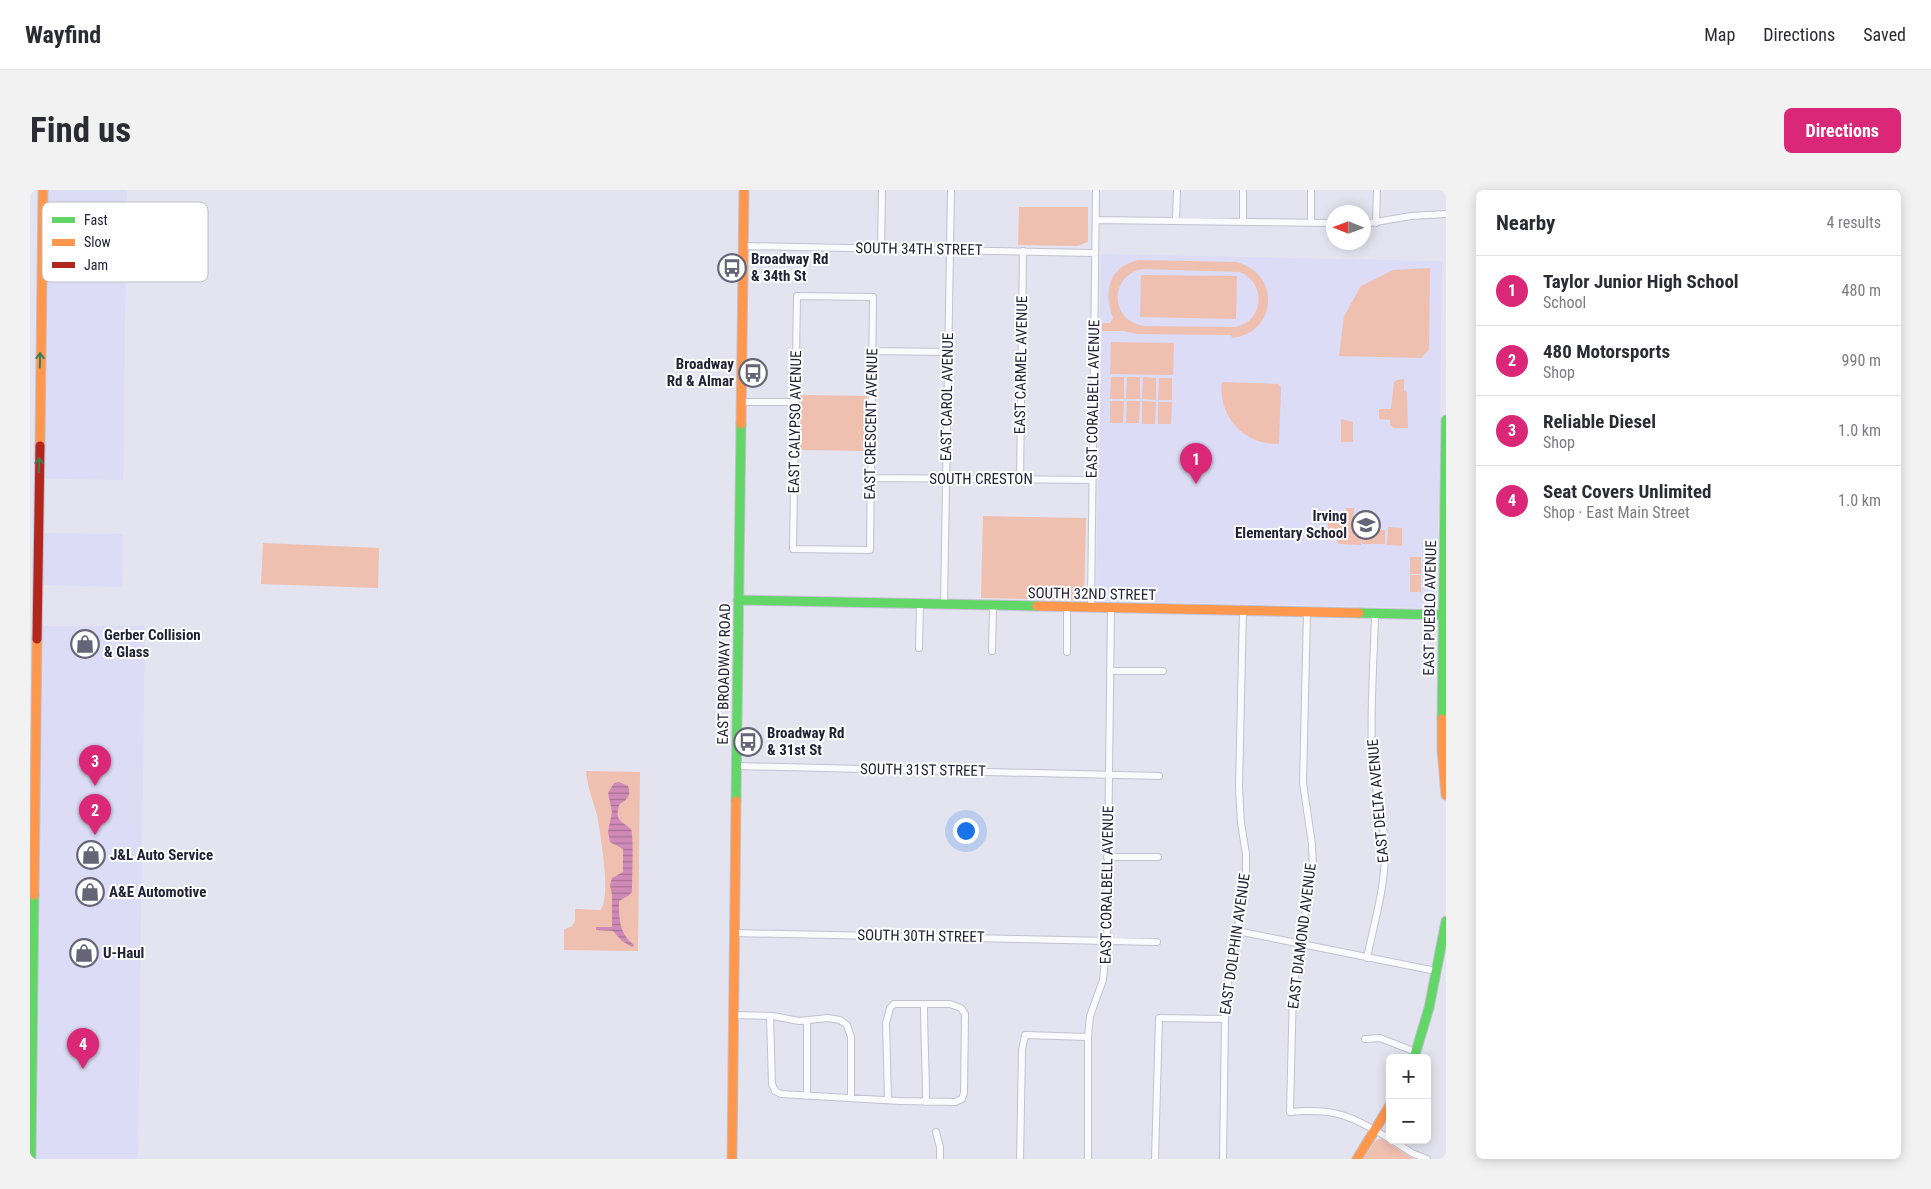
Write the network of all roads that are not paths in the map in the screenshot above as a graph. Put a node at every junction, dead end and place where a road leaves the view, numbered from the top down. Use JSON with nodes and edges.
{"nodes":[{"id":1,"x":744,"y":190,"type":"edge"},
{"id":2,"x":882,"y":190,"type":"edge"},
{"id":3,"x":951,"y":190,"type":"edge"},
{"id":4,"x":1096,"y":190,"type":"edge"},
{"id":5,"x":1177,"y":190,"type":"edge"},
{"id":6,"x":1243,"y":190,"type":"edge"},
{"id":7,"x":1311,"y":190,"type":"edge"},
{"id":8,"x":1377,"y":190,"type":"edge"},
{"id":9,"x":1446,"y":214,"type":"edge"},
{"id":10,"x":1096,"y":220,"type":"junction"},
{"id":11,"x":1176,"y":221,"type":"junction"},
{"id":12,"x":1243,"y":222,"type":"junction"},
{"id":13,"x":1311,"y":222,"type":"junction"},
{"id":14,"x":1326,"y":222,"type":"edge"},
{"id":15,"x":1371,"y":223,"type":"edge"},
{"id":16,"x":1376,"y":223,"type":"junction"},
{"id":17,"x":744,"y":246,"type":"junction"},
{"id":18,"x":881,"y":249,"type":"junction"},
{"id":19,"x":949,"y":250,"type":"junction"},
{"id":20,"x":1023,"y":251,"type":"junction"},
{"id":21,"x":1095,"y":253,"type":"junction"},
{"id":22,"x":42,"y":263,"type":"edge"},
{"id":23,"x":797,"y":296,"type":"joint"},
{"id":24,"x":872,"y":351,"type":"junction"},
{"id":25,"x":948,"y":352,"type":"junction"},
{"id":26,"x":741,"y":402,"type":"junction"},
{"id":27,"x":795,"y":402,"type":"junction"},
{"id":28,"x":30,"y":409,"type":"edge"},
{"id":29,"x":40,"y":409,"type":"junction"},
{"id":30,"x":1446,"y":420,"type":"edge"},
{"id":31,"x":871,"y":478,"type":"junction"},
{"id":32,"x":946,"y":479,"type":"junction"},
{"id":33,"x":1020,"y":480,"type":"junction"},
{"id":34,"x":1092,"y":480,"type":"junction"},
{"id":35,"x":870,"y":550,"type":"joint"},
{"id":36,"x":738,"y":600,"type":"junction"},
{"id":37,"x":920,"y":604,"type":"junction"},
{"id":38,"x":944,"y":604,"type":"junction"},
{"id":39,"x":993,"y":606,"type":"junction"},
{"id":40,"x":1067,"y":607,"type":"junction"},
{"id":41,"x":1091,"y":608,"type":"junction"},
{"id":42,"x":1111,"y":608,"type":"junction"},
{"id":43,"x":1243,"y":610,"type":"junction"},
{"id":44,"x":1307,"y":612,"type":"junction"},
{"id":45,"x":1375,"y":613,"type":"junction"},
{"id":46,"x":1445,"y":615,"type":"edge"},
{"id":47,"x":919,"y":648,"type":"dead end"},
{"id":48,"x":992,"y":651,"type":"dead end"},
{"id":49,"x":1067,"y":652,"type":"dead end"},
{"id":50,"x":1110,"y":671,"type":"junction"},
{"id":51,"x":1163,"y":671,"type":"dead end"},
{"id":52,"x":33,"y":759,"type":"edge"},
{"id":53,"x":736,"y":766,"type":"junction"},
{"id":54,"x":1109,"y":774,"type":"junction"},
{"id":55,"x":1159,"y":776,"type":"dead end"},
{"id":56,"x":1446,"y":795,"type":"edge"},
{"id":57,"x":1107,"y":857,"type":"junction"},
{"id":58,"x":1158,"y":857,"type":"dead end"},
{"id":59,"x":1446,"y":921,"type":"edge"},
{"id":60,"x":1236,"y":931,"type":"junction"},
{"id":61,"x":734,"y":933,"type":"junction"},
{"id":62,"x":1445,"y":933,"type":"edge"},
{"id":63,"x":1107,"y":940,"type":"junction"},
{"id":64,"x":1157,"y":942,"type":"dead end"},
{"id":65,"x":1302,"y":944,"type":"junction"},
{"id":66,"x":1367,"y":958,"type":"junction"},
{"id":67,"x":1436,"y":971,"type":"junction"},
{"id":68,"x":924,"y":1004,"type":"junction"},
{"id":69,"x":733,"y":1015,"type":"junction"},
{"id":70,"x":770,"y":1016,"type":"junction"},
{"id":71,"x":1225,"y":1019,"type":"junction"},
{"id":72,"x":807,"y":1020,"type":"junction"},
{"id":73,"x":1088,"y":1037,"type":"junction"},
{"id":74,"x":1365,"y":1038,"type":"dead end"},
{"id":75,"x":1413,"y":1054,"type":"edge"},
{"id":76,"x":1415,"y":1054,"type":"edge"},
{"id":77,"x":807,"y":1096,"type":"junction"},
{"id":78,"x":851,"y":1097,"type":"junction"},
{"id":79,"x":888,"y":1100,"type":"junction"},
{"id":80,"x":926,"y":1102,"type":"junction"},
{"id":81,"x":1386,"y":1112,"type":"edge"},
{"id":82,"x":1375,"y":1130,"type":"junction"},
{"id":83,"x":936,"y":1132,"type":"dead end"},
{"id":84,"x":1386,"y":1137,"type":"edge"},
{"id":85,"x":1397,"y":1144,"type":"edge"},
{"id":86,"x":31,"y":1159,"type":"edge"},
{"id":87,"x":732,"y":1159,"type":"edge"},
{"id":88,"x":940,"y":1159,"type":"edge"},
{"id":89,"x":1020,"y":1159,"type":"edge"},
{"id":90,"x":1088,"y":1159,"type":"edge"},
{"id":91,"x":1155,"y":1159,"type":"edge"},
{"id":92,"x":1223,"y":1159,"type":"edge"},
{"id":93,"x":1357,"y":1159,"type":"edge"},
{"id":94,"x":1427,"y":1159,"type":"edge"}],
"edges":[{"from":1,"to":17,"type":"main road","name":"EAST BROADWAY ROAD"},
{"from":2,"to":18,"type":"street"},
{"from":3,"to":19,"type":"street","name":"EAST CAROL AVENUE"},
{"from":4,"to":10,"type":"street","name":"EAST CORALBELL AVENUE"},
{"from":5,"to":11,"type":"street"},
{"from":6,"to":12,"type":"street"},
{"from":7,"to":13,"type":"street"},
{"from":8,"to":16,"type":"street"},
{"from":9,"to":16,"type":"street"},
{"from":10,"to":11,"type":"street"},
{"from":10,"to":21,"type":"street","name":"EAST CORALBELL AVENUE"},
{"from":11,"to":12,"type":"street"},
{"from":12,"to":13,"type":"street"},
{"from":13,"to":14,"type":"street"},
{"from":15,"to":16,"type":"street"},
{"from":17,"to":18,"type":"street","name":"SOUTH 34TH STREET"},
{"from":17,"to":26,"type":"main road","name":"EAST BROADWAY ROAD"},
{"from":18,"to":19,"type":"street","name":"SOUTH 34TH STREET"},
{"from":19,"to":20,"type":"street","name":"SOUTH 34TH STREET"},
{"from":19,"to":25,"type":"street","name":"EAST CAROL AVENUE"},
{"from":20,"to":21,"type":"street","name":"SOUTH 34TH STREET"},
{"from":20,"to":33,"type":"street","name":"EAST CARMEL AVENUE"},
{"from":21,"to":34,"type":"street","name":"EAST CORALBELL AVENUE"},
{"from":29,"to":22,"type":"main road","one_way":true},
{"from":23,"to":24,"type":"street","name":"EAST CRESCENT AVENUE"},
{"from":23,"to":27,"type":"street","name":"EAST CALYPSO AVENUE"},
{"from":24,"to":25,"type":"street"},
{"from":24,"to":31,"type":"street","name":"EAST CRESCENT AVENUE"},
{"from":25,"to":32,"type":"street","name":"EAST CAROL AVENUE"},
{"from":26,"to":27,"type":"street"},
{"from":26,"to":36,"type":"main road","name":"EAST BROADWAY ROAD"},
{"from":27,"to":35,"type":"street","name":"EAST CALYPSO AVENUE"},
{"from":28,"to":29,"type":"main road"},
{"from":52,"to":29,"type":"main road","one_way":true},
{"from":30,"to":46,"type":"main road","name":"EAST PUEBLO AVENUE"},
{"from":31,"to":32,"type":"street","name":"SOUTH CRESTON"},
{"from":31,"to":35,"type":"street","name":"EAST CRESCENT AVENUE"},
{"from":32,"to":33,"type":"street","name":"SOUTH CRESTON"},
{"from":32,"to":38,"type":"street","name":"EAST CAROL AVENUE"},
{"from":33,"to":34,"type":"street","name":"SOUTH CRESTON"},
{"from":34,"to":41,"type":"street","name":"EAST CORALBELL AVENUE"},
{"from":36,"to":37,"type":"main road","name":"SOUTH 32ND STREET"},
{"from":36,"to":53,"type":"main road","name":"EAST BROADWAY ROAD"},
{"from":37,"to":38,"type":"main road","name":"SOUTH 32ND STREET"},
{"from":37,"to":47,"type":"street"},
{"from":38,"to":39,"type":"main road","name":"SOUTH 32ND STREET"},
{"from":39,"to":40,"type":"main road","name":"SOUTH 32ND STREET"},
{"from":39,"to":48,"type":"street"},
{"from":40,"to":41,"type":"main road","name":"SOUTH 32ND STREET"},
{"from":40,"to":49,"type":"street"},
{"from":41,"to":42,"type":"main road","name":"SOUTH 32ND STREET"},
{"from":42,"to":43,"type":"main road","name":"SOUTH 32ND STREET"},
{"from":42,"to":50,"type":"street","name":"EAST CORALBELL AVENUE"},
{"from":43,"to":44,"type":"main road","name":"SOUTH 32ND STREET"},
{"from":43,"to":60,"type":"street","name":"EAST DOLPHIN AVENUE"},
{"from":44,"to":45,"type":"main road","name":"SOUTH 32ND STREET"},
{"from":44,"to":65,"type":"street","name":"EAST DIAMOND AVENUE"},
{"from":45,"to":46,"type":"main road","name":"SOUTH 32ND STREET"},
{"from":45,"to":66,"type":"street","name":"EAST DELTA AVENUE"},
{"from":46,"to":56,"type":"main road","name":"EAST PUEBLO AVENUE"},
{"from":50,"to":51,"type":"street"},
{"from":50,"to":54,"type":"street","name":"EAST CORALBELL AVENUE"},
{"from":52,"to":86,"type":"main road"},
{"from":53,"to":54,"type":"street","name":"SOUTH 31ST STREET"},
{"from":53,"to":61,"type":"main road","name":"EAST BROADWAY ROAD"},
{"from":54,"to":55,"type":"street","name":"SOUTH 31ST STREET"},
{"from":54,"to":57,"type":"street","name":"EAST CORALBELL AVENUE"},
{"from":57,"to":58,"type":"street"},
{"from":57,"to":63,"type":"street","name":"EAST CORALBELL AVENUE"},
{"from":59,"to":62,"type":"main road"},
{"from":60,"to":65,"type":"street"},
{"from":60,"to":71,"type":"street","name":"EAST DOLPHIN AVENUE"},
{"from":61,"to":63,"type":"street","name":"SOUTH 30TH STREET"},
{"from":61,"to":69,"type":"main road","name":"EAST BROADWAY ROAD"},
{"from":62,"to":67,"type":"main road"},
{"from":63,"to":64,"type":"street","name":"SOUTH 30TH STREET"},
{"from":63,"to":73,"type":"street","name":"EAST CORALBELL AVENUE"},
{"from":65,"to":66,"type":"street"},
{"from":65,"to":82,"type":"street","name":"EAST DIAMOND AVENUE"},
{"from":66,"to":67,"type":"street"},
{"from":67,"to":76,"type":"main road"},
{"from":68,"to":79,"type":"street"},
{"from":68,"to":80,"type":"street"},
{"from":68,"to":80,"type":"street"},
{"from":69,"to":70,"type":"street"},
{"from":69,"to":87,"type":"main road","name":"EAST BROADWAY ROAD"},
{"from":70,"to":72,"type":"street"},
{"from":70,"to":77,"type":"street"},
{"from":71,"to":91,"type":"street"},
{"from":71,"to":92,"type":"street","name":"EAST DOLPHIN AVENUE"},
{"from":72,"to":77,"type":"street"},
{"from":72,"to":78,"type":"street"},
{"from":73,"to":89,"type":"street"},
{"from":73,"to":90,"type":"street","name":"EAST CORALBELL AVENUE"},
{"from":74,"to":75,"type":"street"},
{"from":77,"to":78,"type":"street"},
{"from":78,"to":79,"type":"street"},
{"from":79,"to":80,"type":"street"},
{"from":81,"to":82,"type":"main road"},
{"from":82,"to":84,"type":"street"},
{"from":82,"to":93,"type":"main road"},
{"from":83,"to":88,"type":"street"},
{"from":85,"to":94,"type":"street"}]}
